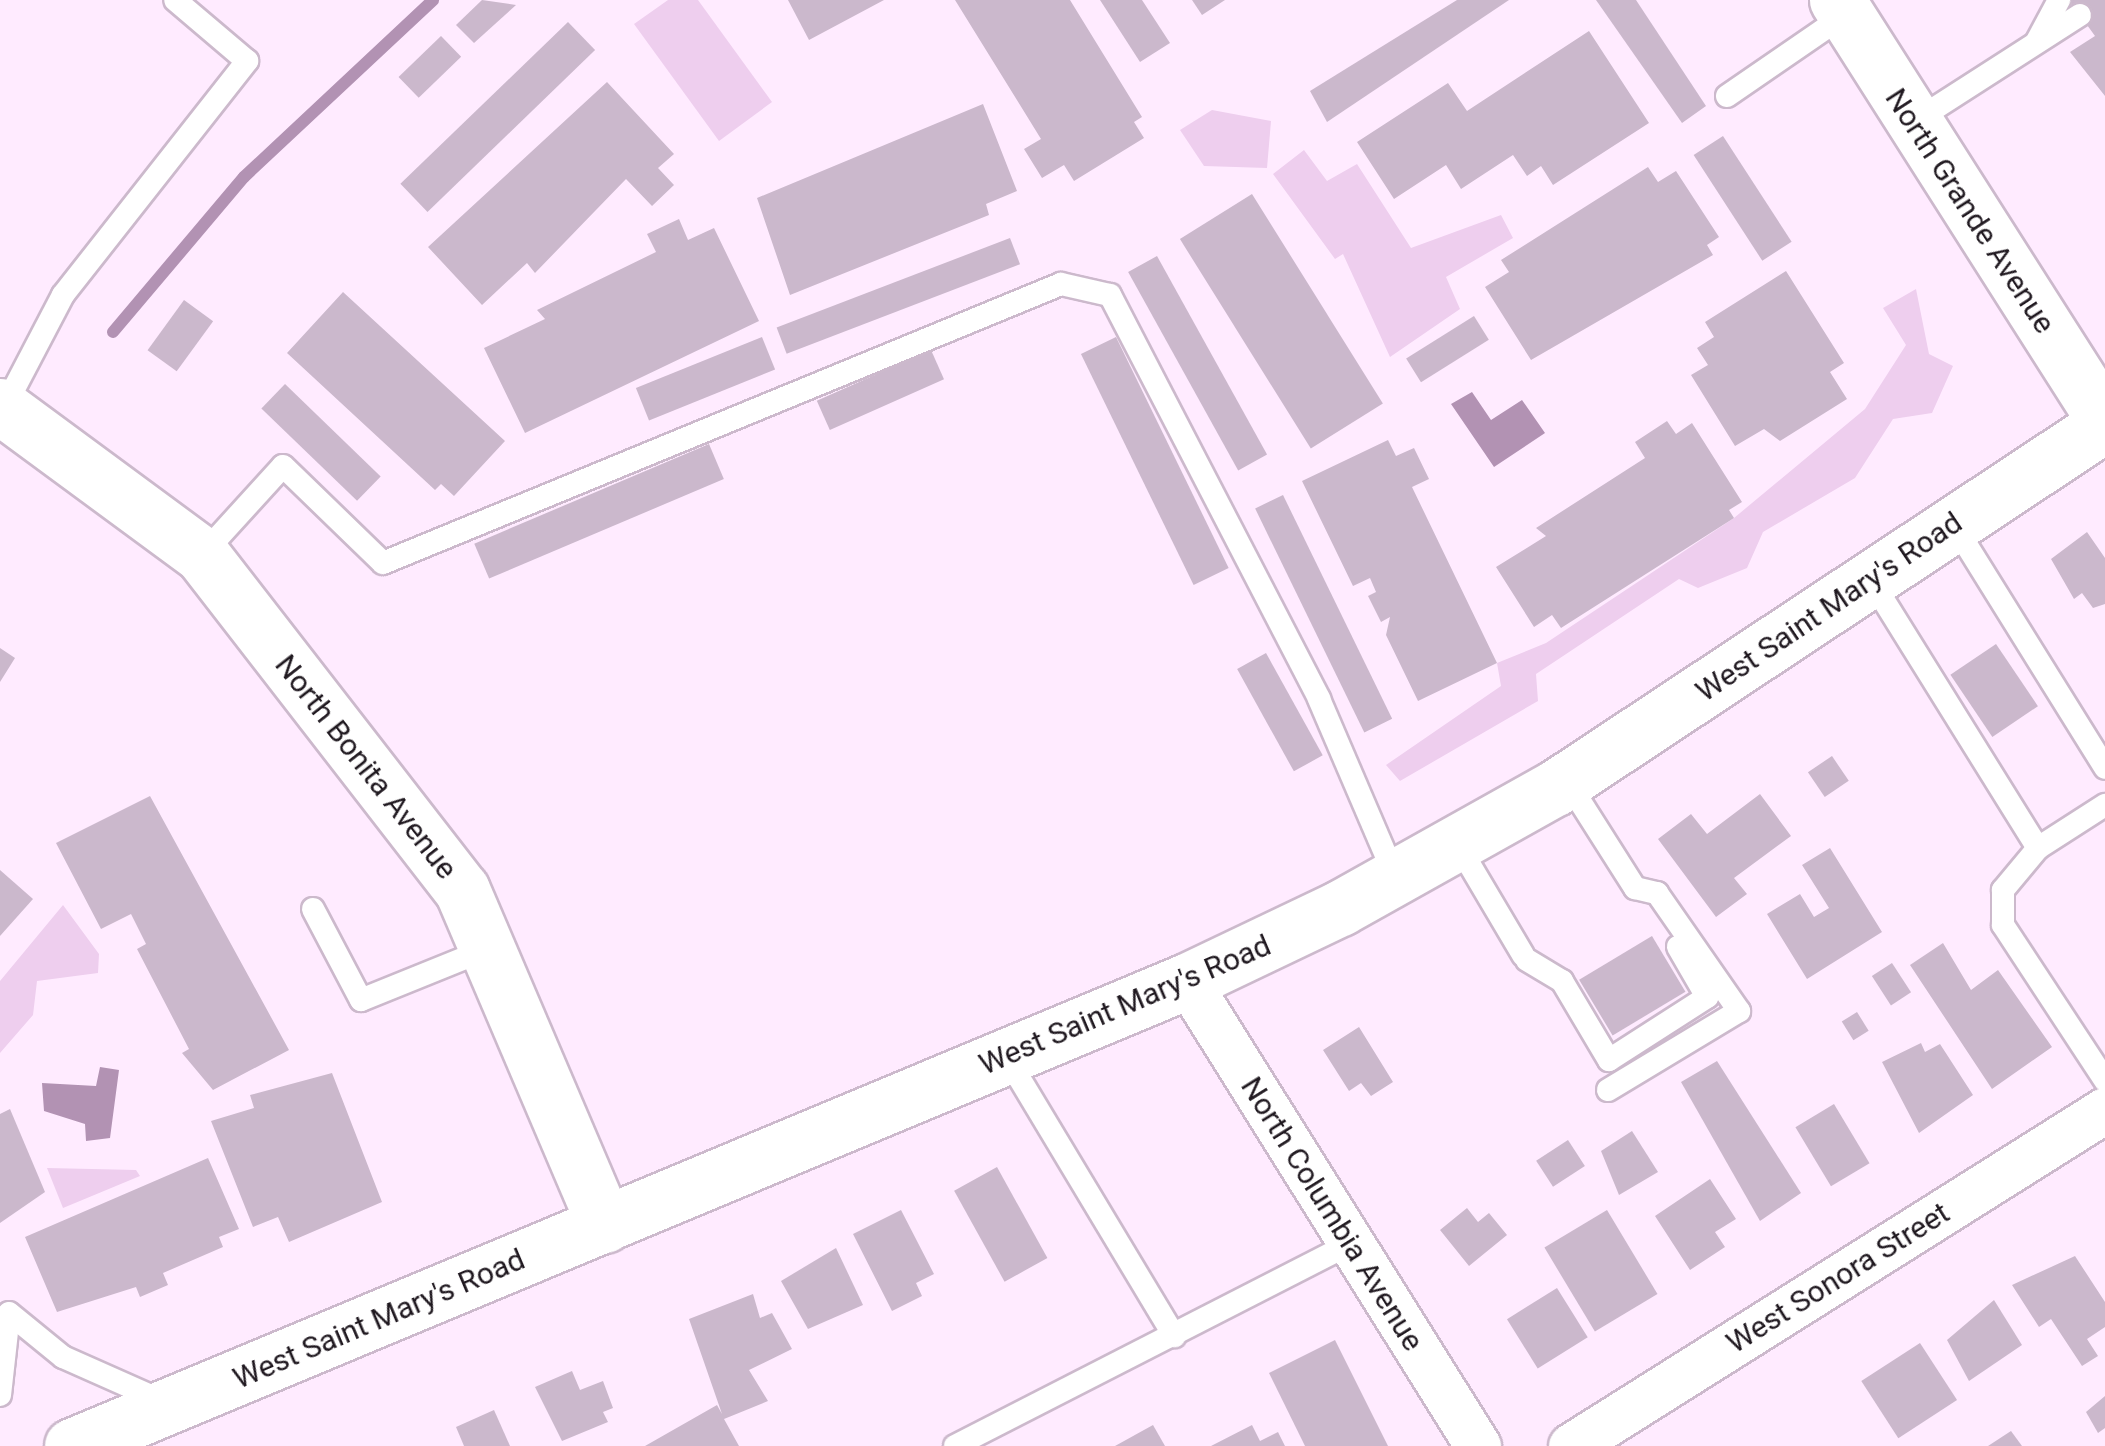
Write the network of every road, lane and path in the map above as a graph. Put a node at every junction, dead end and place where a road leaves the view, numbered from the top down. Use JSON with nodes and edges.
{"nodes":[{"id":1,"x":175,"y":0,"type":"edge"},
{"id":2,"x":2059,"y":0,"type":"edge"},
{"id":3,"x":1841,"y":8,"type":"edge"},
{"id":4,"x":2080,"y":15,"type":"dead end"},
{"id":5,"x":2037,"y":40,"type":"junction"},
{"id":6,"x":1727,"y":96,"type":"dead end"},
{"id":7,"x":1913,"y":122,"type":"junction"},
{"id":8,"x":2,"y":407,"type":"edge"},
{"id":9,"x":2105,"y":422,"type":"edge"},
{"id":10,"x":1954,"y":525,"type":"junction"},
{"id":11,"x":202,"y":555,"type":"junction"},
{"id":12,"x":1870,"y":580,"type":"junction"},
{"id":13,"x":2105,"y":768,"type":"edge"},
{"id":14,"x":1567,"y":780,"type":"junction"},
{"id":15,"x":2105,"y":806,"type":"edge"},
{"id":16,"x":1458,"y":845,"type":"junction"},
{"id":17,"x":2038,"y":848,"type":"junction"},
{"id":18,"x":1396,"y":879,"type":"junction"},
{"id":19,"x":1661,"y":899,"type":"junction"},
{"id":20,"x":313,"y":909,"type":"dead end"},
{"id":21,"x":487,"y":949,"type":"junction"},
{"id":22,"x":1187,"y":981,"type":"junction"},
{"id":23,"x":1006,"y":1056,"type":"junction"},
{"id":24,"x":2105,"y":1080,"type":"edge"},
{"id":25,"x":1608,"y":1090,"type":"dead end"},
{"id":26,"x":2105,"y":1110,"type":"edge"},
{"id":27,"x":605,"y":1225,"type":"junction"},
{"id":28,"x":1351,"y":1243,"type":"junction"},
{"id":29,"x":4,"y":1314,"type":"edge"},
{"id":30,"x":1174,"y":1336,"type":"junction"},
{"id":31,"x":0,"y":1395,"type":"edge"},
{"id":32,"x":174,"y":1404,"type":"junction"},
{"id":33,"x":102,"y":1441,"type":"edge"},
{"id":34,"x":955,"y":1446,"type":"edge"},
{"id":35,"x":1478,"y":1446,"type":"edge"},
{"id":36,"x":1572,"y":1446,"type":"edge"}],
"edges":[{"from":1,"to":8,"type":"lane"},
{"from":2,"to":5,"type":"lane"},
{"from":3,"to":6,"type":"lane"},
{"from":3,"to":7,"type":"main road","name":"North Grande Avenue"},
{"from":4,"to":5,"type":"lane"},
{"from":5,"to":7,"type":"lane"},
{"from":7,"to":9,"type":"main road","name":"North Grande Avenue"},
{"from":8,"to":11,"type":"main road","name":"North Bonita Avenue"},
{"from":9,"to":10,"type":"main road","name":"West Saint Mary's Road"},
{"from":10,"to":12,"type":"main road","name":"West Saint Mary's Road"},
{"from":10,"to":13,"type":"lane"},
{"from":11,"to":18,"type":"lane"},
{"from":11,"to":21,"type":"main road","name":"North Bonita Avenue"},
{"from":12,"to":14,"type":"main road","name":"West Saint Mary's Road"},
{"from":12,"to":17,"type":"lane"},
{"from":14,"to":16,"type":"main road","name":"West Saint Mary's Road"},
{"from":14,"to":19,"type":"lane"},
{"from":15,"to":17,"type":"lane"},
{"from":16,"to":18,"type":"main road","name":"West Saint Mary's Road"},
{"from":16,"to":19,"type":"lane"},
{"from":17,"to":24,"type":"lane"},
{"from":18,"to":22,"type":"main road","name":"West Saint Mary's Road"},
{"from":19,"to":25,"type":"lane"},
{"from":20,"to":21,"type":"lane"},
{"from":21,"to":27,"type":"main road","name":"North Bonita Avenue"},
{"from":22,"to":23,"type":"main road","name":"West Saint Mary's Road"},
{"from":22,"to":28,"type":"street","name":"North Columbia Avenue"},
{"from":23,"to":27,"type":"main road","name":"West Saint Mary's Road"},
{"from":23,"to":30,"type":"lane"},
{"from":26,"to":36,"type":"street","name":"West Sonora Street"},
{"from":27,"to":32,"type":"main road","name":"West Saint Mary's Road"},
{"from":28,"to":30,"type":"lane"},
{"from":28,"to":35,"type":"street","name":"North Columbia Avenue"},
{"from":29,"to":31,"type":"lane"},
{"from":29,"to":32,"type":"lane"},
{"from":30,"to":34,"type":"lane"},
{"from":32,"to":33,"type":"main road","name":"West Saint Mary's Road"}]}
